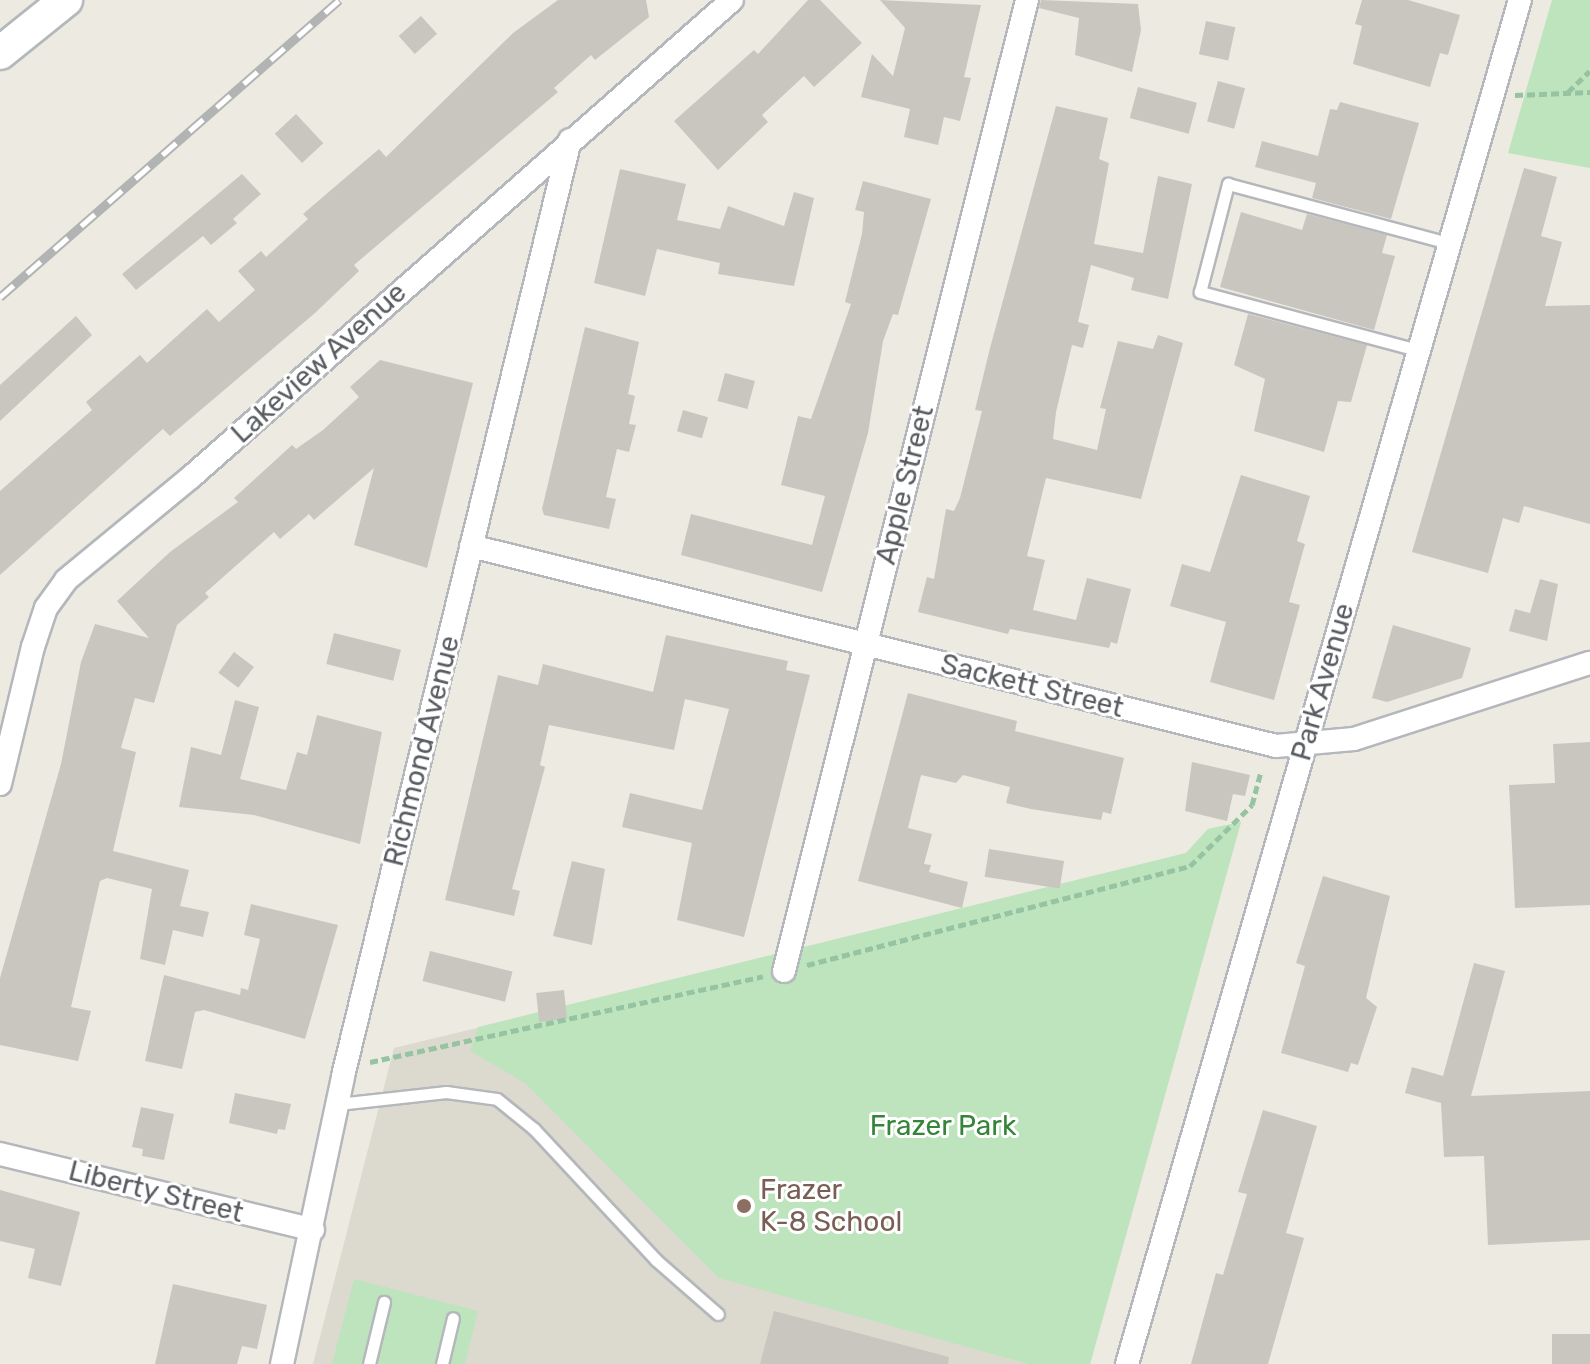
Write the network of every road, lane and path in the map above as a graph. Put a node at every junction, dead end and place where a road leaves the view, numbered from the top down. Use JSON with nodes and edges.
{"nodes":[{"id":1,"x":66,"y":0,"type":"edge"},
{"id":2,"x":732,"y":0,"type":"edge"},
{"id":3,"x":1027,"y":0,"type":"edge"},
{"id":4,"x":1520,"y":0,"type":"edge"},
{"id":5,"x":0,"y":53,"type":"edge"},
{"id":6,"x":1590,"y":71,"type":"edge"},
{"id":7,"x":1590,"y":92,"type":"edge"},
{"id":8,"x":1568,"y":93,"type":"junction"},
{"id":9,"x":1490,"y":96,"type":"junction"},
{"id":10,"x":570,"y":140,"type":"junction"},
{"id":11,"x":1448,"y":243,"type":"junction"},
{"id":12,"x":1417,"y":350,"type":"junction"},
{"id":13,"x":471,"y":546,"type":"junction"},
{"id":14,"x":865,"y":645,"type":"junction"},
{"id":15,"x":1590,"y":663,"type":"edge"},
{"id":16,"x":1305,"y":746,"type":"junction"},
{"id":17,"x":1261,"y":772,"type":"dead end"},
{"id":18,"x":0,"y":784,"type":"edge"},
{"id":19,"x":784,"y":971,"type":"junction"},
{"id":20,"x":346,"y":1067,"type":"junction"},
{"id":21,"x":338,"y":1104,"type":"junction"},
{"id":22,"x":0,"y":1154,"type":"edge"},
{"id":23,"x":313,"y":1230,"type":"junction"},
{"id":24,"x":384,"y":1302,"type":"dead end"},
{"id":25,"x":718,"y":1314,"type":"dead end"},
{"id":26,"x":453,"y":1318,"type":"dead end"},
{"id":27,"x":282,"y":1364,"type":"edge"},
{"id":28,"x":369,"y":1364,"type":"edge"},
{"id":29,"x":442,"y":1364,"type":"edge"},
{"id":30,"x":1127,"y":1364,"type":"edge"}],
"edges":[{"from":1,"to":5,"type":"main road"},
{"from":2,"to":10,"type":"street","name":"Lakeview Avenue"},
{"from":3,"to":14,"type":"street","name":"Apple Street"},
{"from":4,"to":9,"type":"street","name":"Park Avenue"},
{"from":6,"to":8,"type":"path"},
{"from":7,"to":8,"type":"path"},
{"from":8,"to":9,"type":"path"},
{"from":9,"to":11,"type":"street","name":"Park Avenue"},
{"from":10,"to":13,"type":"street","name":"Richmond Avenue"},
{"from":10,"to":18,"type":"street","name":"Lakeview Avenue"},
{"from":11,"to":12,"type":"street","name":"Park Avenue"},
{"from":11,"to":12,"type":"lane"},
{"from":12,"to":16,"type":"street","name":"Park Avenue"},
{"from":13,"to":14,"type":"street","name":"Sackett Street"},
{"from":13,"to":20,"type":"street","name":"Richmond Avenue"},
{"from":14,"to":16,"type":"street","name":"Sackett Street"},
{"from":14,"to":19,"type":"street","name":"Apple Street"},
{"from":15,"to":16,"type":"street","name":"Sackett Street"},
{"from":16,"to":30,"type":"street","name":"Park Avenue"},
{"from":17,"to":19,"type":"path"},
{"from":19,"to":20,"type":"path"},
{"from":20,"to":21,"type":"street","name":"Richmond Avenue"},
{"from":21,"to":23,"type":"street","name":"Richmond Avenue"},
{"from":21,"to":25,"type":"lane"},
{"from":22,"to":23,"type":"street","name":"Liberty Street"},
{"from":23,"to":27,"type":"street","name":"Richmond Avenue"},
{"from":24,"to":28,"type":"lane"},
{"from":26,"to":29,"type":"lane"}]}
